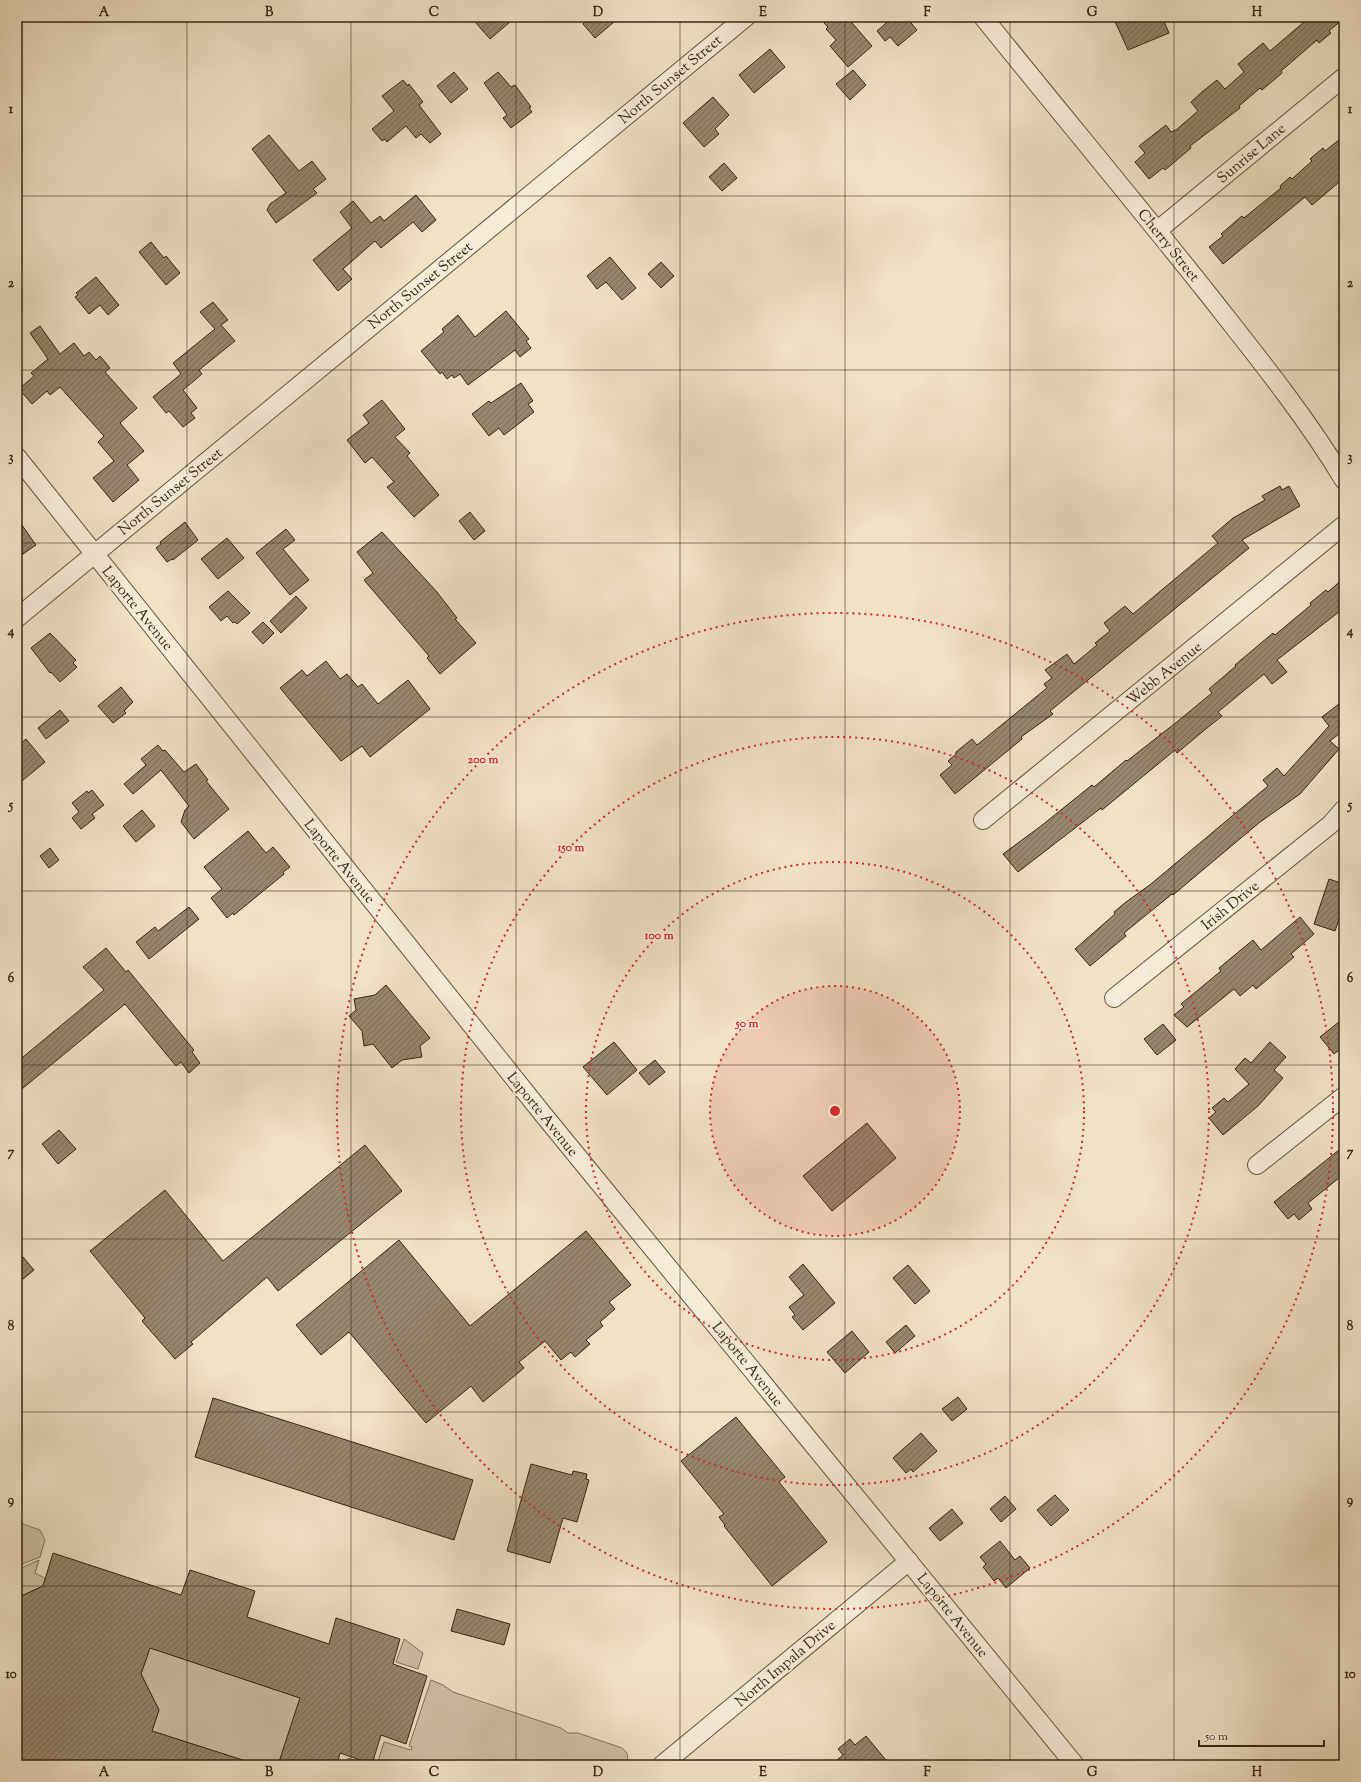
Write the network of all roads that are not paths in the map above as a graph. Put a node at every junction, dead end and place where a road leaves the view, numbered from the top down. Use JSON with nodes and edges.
{"nodes":[{"id":1,"x":746,"y":17,"type":"edge"},
{"id":2,"x":983,"y":17,"type":"edge"},
{"id":3,"x":1344,"y":77,"type":"edge"},
{"id":4,"x":1158,"y":230,"type":"junction"},
{"id":5,"x":17,"y":457,"type":"edge"},
{"id":6,"x":1344,"y":480,"type":"edge"},
{"id":7,"x":1344,"y":525,"type":"edge"},
{"id":8,"x":94,"y":553,"type":"junction"},
{"id":9,"x":17,"y":618,"type":"edge"},
{"id":10,"x":1344,"y":809,"type":"edge"},
{"id":11,"x":983,"y":820,"type":"dead end"},
{"id":12,"x":1114,"y":998,"type":"dead end"},
{"id":13,"x":1344,"y":1096,"type":"edge"},
{"id":14,"x":1257,"y":1166,"type":"dead end"},
{"id":15,"x":909,"y":1561,"type":"junction"},
{"id":16,"x":662,"y":1765,"type":"edge"},
{"id":17,"x":1075,"y":1765,"type":"edge"}],
"edges":[{"from":1,"to":8,"type":"street","name":"North Sunset Street"},
{"from":2,"to":4,"type":"street","name":"Cherry Street"},
{"from":3,"to":4,"type":"street","name":"Sunrise Lane"},
{"from":4,"to":6,"type":"street","name":"Cherry Street"},
{"from":5,"to":8,"type":"street","name":"Laporte Avenue"},
{"from":7,"to":11,"type":"street","name":"Webb Avenue"},
{"from":8,"to":9,"type":"street","name":"North Sunset Street"},
{"from":8,"to":15,"type":"street","name":"Laporte Avenue"},
{"from":10,"to":12,"type":"street","name":"Irish Drive"},
{"from":13,"to":14,"type":"street"},
{"from":15,"to":16,"type":"street","name":"North Impala Drive"},
{"from":15,"to":17,"type":"street","name":"Laporte Avenue"}]}
